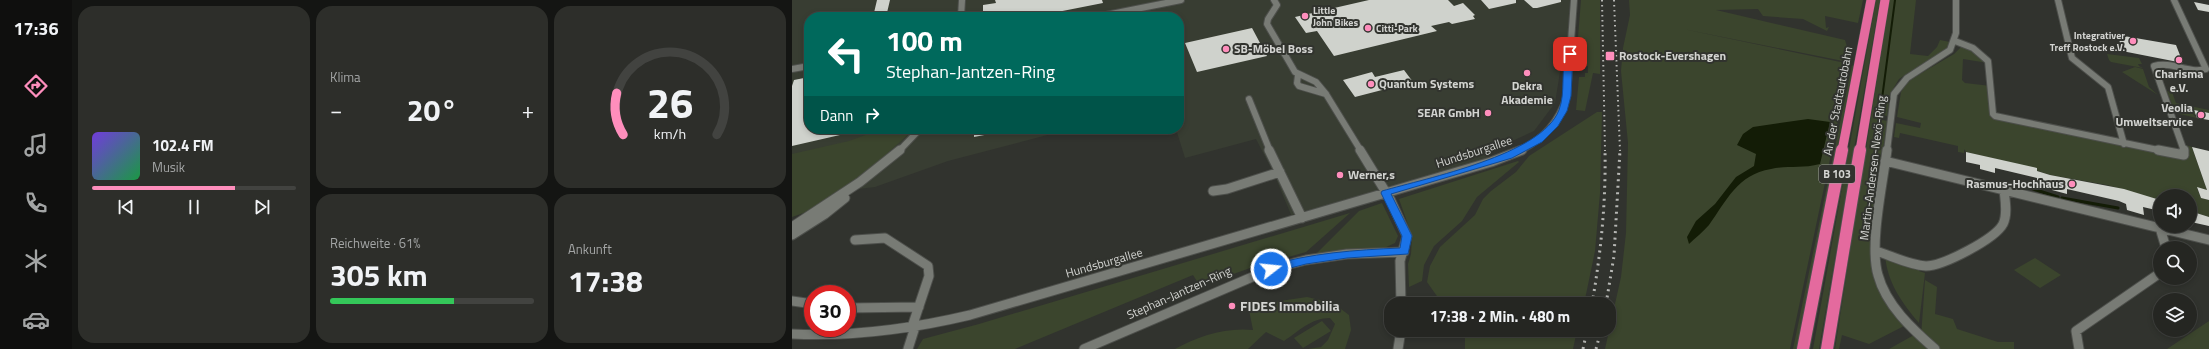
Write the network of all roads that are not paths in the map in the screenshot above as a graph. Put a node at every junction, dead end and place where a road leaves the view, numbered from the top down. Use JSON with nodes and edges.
{"nodes":[{"id":1,"x":962,"y":0,"type":"edge"},
{"id":2,"x":1181,"y":0,"type":"edge"},
{"id":3,"x":1274,"y":0,"type":"edge"},
{"id":4,"x":1574,"y":0,"type":"edge"},
{"id":5,"x":1871,"y":0,"type":"edge"},
{"id":6,"x":1885,"y":0,"type":"edge"},
{"id":7,"x":1956,"y":0,"type":"edge"},
{"id":8,"x":2058,"y":0,"type":"edge"},
{"id":9,"x":2174,"y":0,"type":"edge"},
{"id":10,"x":962,"y":12,"type":"edge"},
{"id":11,"x":1121,"y":12,"type":"edge"},
{"id":12,"x":1955,"y":41,"type":"junction"},
{"id":13,"x":804,"y":67,"type":"edge"},
{"id":14,"x":792,"y":70,"type":"edge"},
{"id":15,"x":1298,"y":75,"type":"junction"},
{"id":16,"x":1326,"y":94,"type":"junction"},
{"id":17,"x":1249,"y":99,"type":"dead end"},
{"id":18,"x":915,"y":134,"type":"edge"},
{"id":19,"x":2124,"y":144,"type":"junction"},
{"id":20,"x":1885,"y":161,"type":"junction"},
{"id":21,"x":1280,"y":172,"type":"junction"},
{"id":22,"x":856,"y":185,"type":"junction"},
{"id":23,"x":2004,"y":190,"type":"junction"},
{"id":24,"x":1213,"y":191,"type":"dead end"},
{"id":25,"x":1386,"y":193,"type":"junction"},
{"id":26,"x":1302,"y":218,"type":"junction"},
{"id":27,"x":792,"y":226,"type":"edge"},
{"id":28,"x":2153,"y":226,"type":"edge"},
{"id":29,"x":2180,"y":233,"type":"edge"},
{"id":30,"x":792,"y":235,"type":"edge"},
{"id":31,"x":855,"y":240,"type":"dead end"},
{"id":32,"x":2209,"y":240,"type":"edge"},
{"id":33,"x":1876,"y":251,"type":"junction"},
{"id":34,"x":1404,"y":252,"type":"junction"},
{"id":35,"x":2153,"y":278,"type":"edge"},
{"id":36,"x":1400,"y":297,"type":"edge"},
{"id":37,"x":792,"y":302,"type":"edge"},
{"id":38,"x":804,"y":303,"type":"edge"},
{"id":39,"x":919,"y":307,"type":"junction"},
{"id":40,"x":856,"y":308,"type":"edge"},
{"id":41,"x":913,"y":327,"type":"junction"},
{"id":42,"x":792,"y":334,"type":"edge"},
{"id":43,"x":1400,"y":337,"type":"edge"},
{"id":44,"x":908,"y":349,"type":"edge"},
{"id":45,"x":1084,"y":349,"type":"edge"},
{"id":46,"x":1398,"y":349,"type":"edge"},
{"id":47,"x":1803,"y":349,"type":"edge"},
{"id":48,"x":1827,"y":349,"type":"edge"},
{"id":49,"x":1934,"y":349,"type":"edge"},
{"id":50,"x":2079,"y":349,"type":"edge"}],
"edges":[{"from":1,"to":10,"type":"street"},
{"from":2,"to":11,"type":"street"},
{"from":3,"to":15,"type":"street"},
{"from":4,"to":25,"type":"street","name":"Hundsburgallee"},
{"from":5,"to":47,"type":"highway","name":"An der Stadtautobahn","number":"B 103"},
{"from":6,"to":48,"type":"highway","number":"B 103"},
{"from":7,"to":12,"type":"street"},
{"from":8,"to":19,"type":"street"},
{"from":9,"to":19,"type":"street"},
{"from":12,"to":19,"type":"street"},
{"from":12,"to":20,"type":"street","name":"Martin-Andersen-Nexö-Ring"},
{"from":13,"to":14,"type":"street"},
{"from":15,"to":16,"type":"street"},
{"from":15,"to":16,"type":"street"},
{"from":16,"to":25,"type":"street"},
{"from":17,"to":21,"type":"street"},
{"from":18,"to":22,"type":"street"},
{"from":20,"to":23,"type":"street"},
{"from":20,"to":33,"type":"street","name":"Martin-Andersen-Nexö-Ring"},
{"from":21,"to":24,"type":"street"},
{"from":21,"to":26,"type":"street"},
{"from":22,"to":27,"type":"street"},
{"from":22,"to":30,"type":"street"},
{"from":23,"to":28,"type":"street"},
{"from":23,"to":33,"type":"street"},
{"from":25,"to":26,"type":"street","name":"Hundsburgallee"},
{"from":25,"to":34,"type":"street"},
{"from":26,"to":41,"type":"street","name":"Hundsburgallee"},
{"from":29,"to":32,"type":"street"},
{"from":31,"to":39,"type":"street"},
{"from":33,"to":49,"type":"street","name":"Martin-Andersen-Nexö-Ring"},
{"from":34,"to":36,"type":"street"},
{"from":34,"to":45,"type":"street","name":"Stephan-Jantzen-Ring"},
{"from":35,"to":50,"type":"street"},
{"from":37,"to":38,"type":"street"},
{"from":39,"to":40,"type":"street"},
{"from":39,"to":41,"type":"street"},
{"from":41,"to":42,"type":"street","name":"Hundsburgallee"},
{"from":41,"to":44,"type":"street"},
{"from":43,"to":46,"type":"street"}]}
